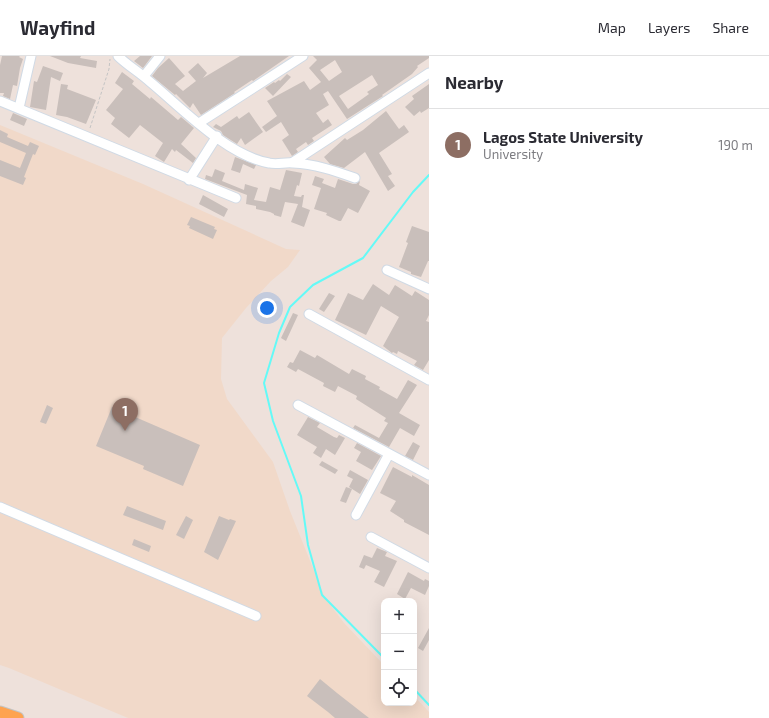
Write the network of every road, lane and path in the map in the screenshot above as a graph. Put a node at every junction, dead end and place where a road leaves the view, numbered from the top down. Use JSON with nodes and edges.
{"nodes":[{"id":1,"x":31,"y":56,"type":"edge"},
{"id":2,"x":111,"y":56,"type":"edge"},
{"id":3,"x":118,"y":56,"type":"edge"},
{"id":4,"x":160,"y":56,"type":"edge"},
{"id":5,"x":303,"y":56,"type":"edge"},
{"id":6,"x":429,"y":73,"type":"edge"},
{"id":7,"x":144,"y":76,"type":"junction"},
{"id":8,"x":0,"y":100,"type":"edge"},
{"id":9,"x":19,"y":108,"type":"junction"},
{"id":10,"x":199,"y":123,"type":"junction"},
{"id":11,"x":216,"y":136,"type":"junction"},
{"id":12,"x":88,"y":138,"type":"junction"},
{"id":13,"x":293,"y":162,"type":"junction"},
{"id":14,"x":355,"y":178,"type":"dead end"},
{"id":15,"x":189,"y":180,"type":"junction"},
{"id":16,"x":236,"y":198,"type":"dead end"},
{"id":17,"x":387,"y":270,"type":"dead end"},
{"id":18,"x":429,"y":289,"type":"edge"},
{"id":19,"x":309,"y":314,"type":"dead end"},
{"id":20,"x":429,"y":380,"type":"edge"},
{"id":21,"x":298,"y":405,"type":"dead end"},
{"id":22,"x":389,"y":454,"type":"junction"},
{"id":23,"x":429,"y":475,"type":"edge"},
{"id":24,"x":0,"y":507,"type":"edge"},
{"id":25,"x":356,"y":515,"type":"dead end"},
{"id":26,"x":371,"y":537,"type":"dead end"},
{"id":27,"x":429,"y":568,"type":"edge"},
{"id":28,"x":256,"y":616,"type":"dead end"},
{"id":29,"x":0,"y":712,"type":"edge"},
{"id":30,"x":18,"y":718,"type":"edge"}],
"edges":[{"from":1,"to":9,"type":"street"},
{"from":2,"to":12,"type":"path"},
{"from":3,"to":7,"type":"street"},
{"from":4,"to":7,"type":"street"},
{"from":5,"to":10,"type":"street"},
{"from":6,"to":13,"type":"street"},
{"from":7,"to":10,"type":"street"},
{"from":8,"to":9,"type":"street"},
{"from":9,"to":12,"type":"street"},
{"from":10,"to":11,"type":"street"},
{"from":11,"to":13,"type":"street"},
{"from":11,"to":15,"type":"street"},
{"from":12,"to":15,"type":"street"},
{"from":13,"to":14,"type":"street"},
{"from":15,"to":16,"type":"street"},
{"from":17,"to":18,"type":"street"},
{"from":19,"to":20,"type":"street"},
{"from":21,"to":22,"type":"street"},
{"from":22,"to":23,"type":"street"},
{"from":22,"to":25,"type":"street"},
{"from":24,"to":28,"type":"street"},
{"from":26,"to":27,"type":"street"},
{"from":29,"to":30,"type":"main road"}]}
